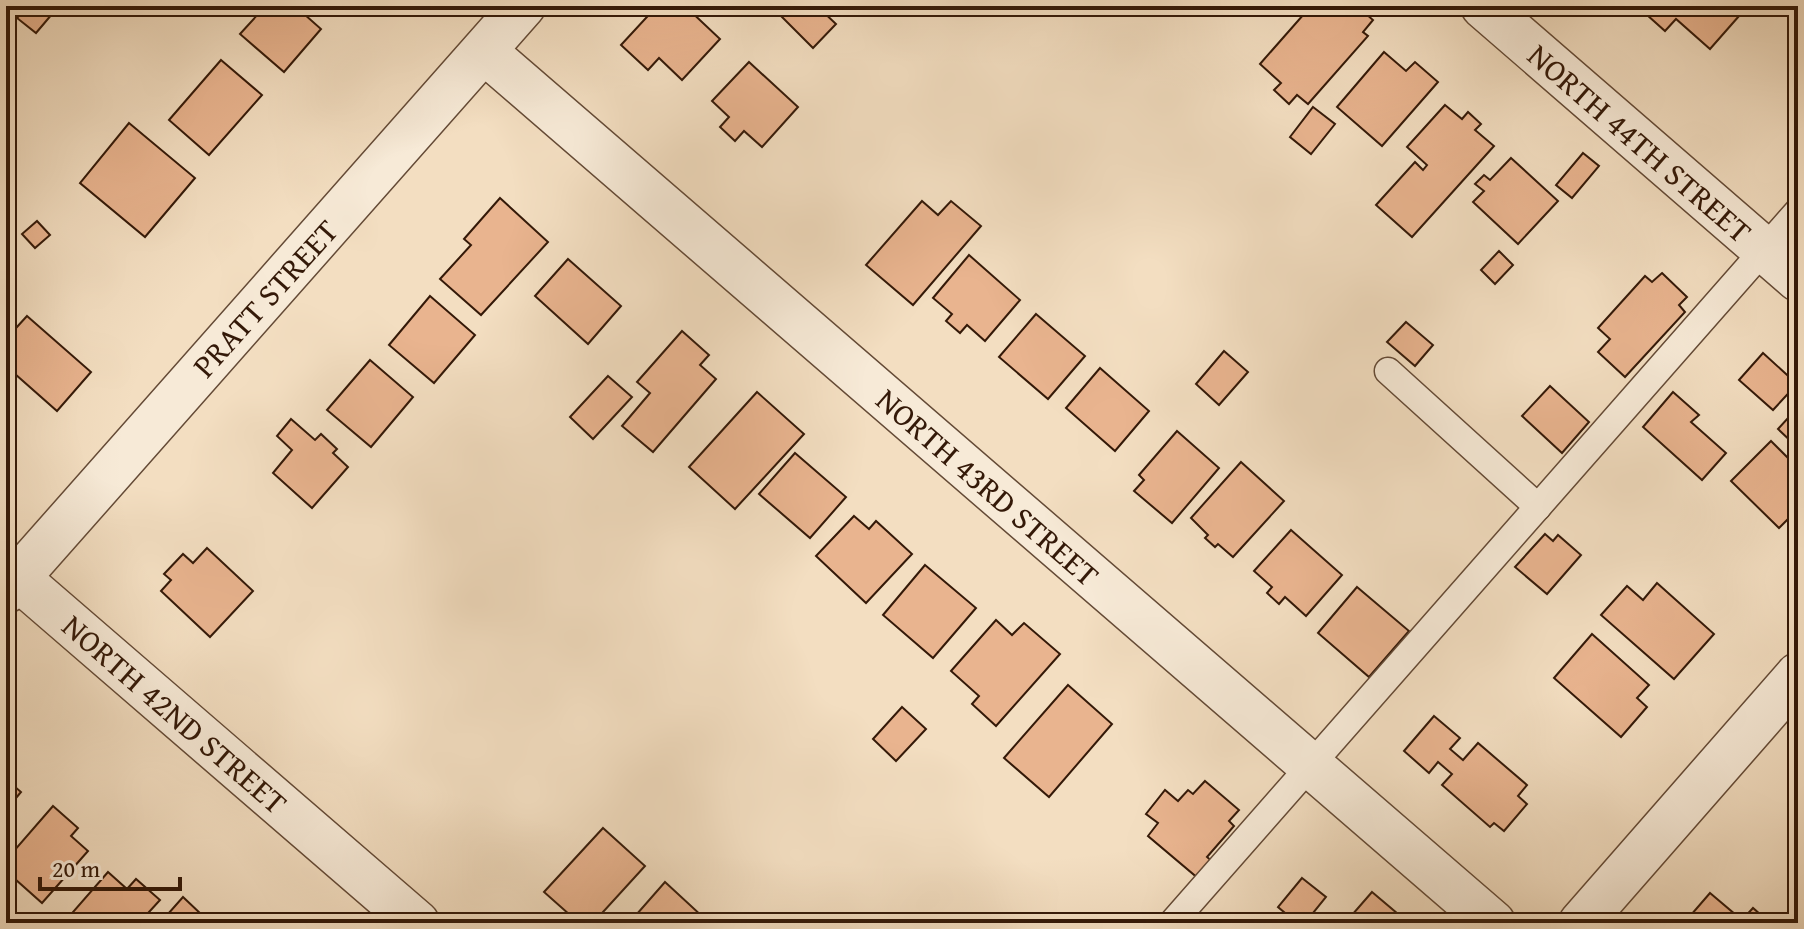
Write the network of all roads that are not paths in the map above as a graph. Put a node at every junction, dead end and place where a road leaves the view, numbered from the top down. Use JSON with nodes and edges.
{"nodes":[{"id":1,"x":523,"y":6,"type":"edge"},
{"id":2,"x":1483,"y":6,"type":"edge"},
{"id":3,"x":484,"y":51,"type":"junction"},
{"id":4,"x":1798,"y":211,"type":"edge"},
{"id":5,"x":1764,"y":250,"type":"junction"},
{"id":6,"x":1798,"y":279,"type":"edge"},
{"id":7,"x":1388,"y":371,"type":"dead end"},
{"id":8,"x":1538,"y":507,"type":"junction"},
{"id":9,"x":10,"y":579,"type":"edge"},
{"id":10,"x":1798,"y":675,"type":"edge"},
{"id":11,"x":1310,"y":765,"type":"junction"},
{"id":12,"x":417,"y":923,"type":"edge"},
{"id":13,"x":1172,"y":923,"type":"edge"},
{"id":14,"x":1493,"y":923,"type":"edge"},
{"id":15,"x":1581,"y":923,"type":"edge"}],
"edges":[{"from":1,"to":3,"type":"street","name":"PRATT STREET"},
{"from":2,"to":5,"type":"street","name":"NORTH 44TH STREET"},
{"from":3,"to":9,"type":"street","name":"PRATT STREET"},
{"from":3,"to":11,"type":"street","name":"NORTH 43RD STREET"},
{"from":4,"to":5,"type":"lane"},
{"from":5,"to":6,"type":"street","name":"NORTH 44TH STREET"},
{"from":5,"to":8,"type":"lane"},
{"from":7,"to":8,"type":"lane"},
{"from":8,"to":11,"type":"lane"},
{"from":9,"to":12,"type":"street","name":"NORTH 42ND STREET"},
{"from":10,"to":15,"type":"street"},
{"from":11,"to":13,"type":"lane"},
{"from":11,"to":14,"type":"street","name":"NORTH 43RD STREET"}]}
